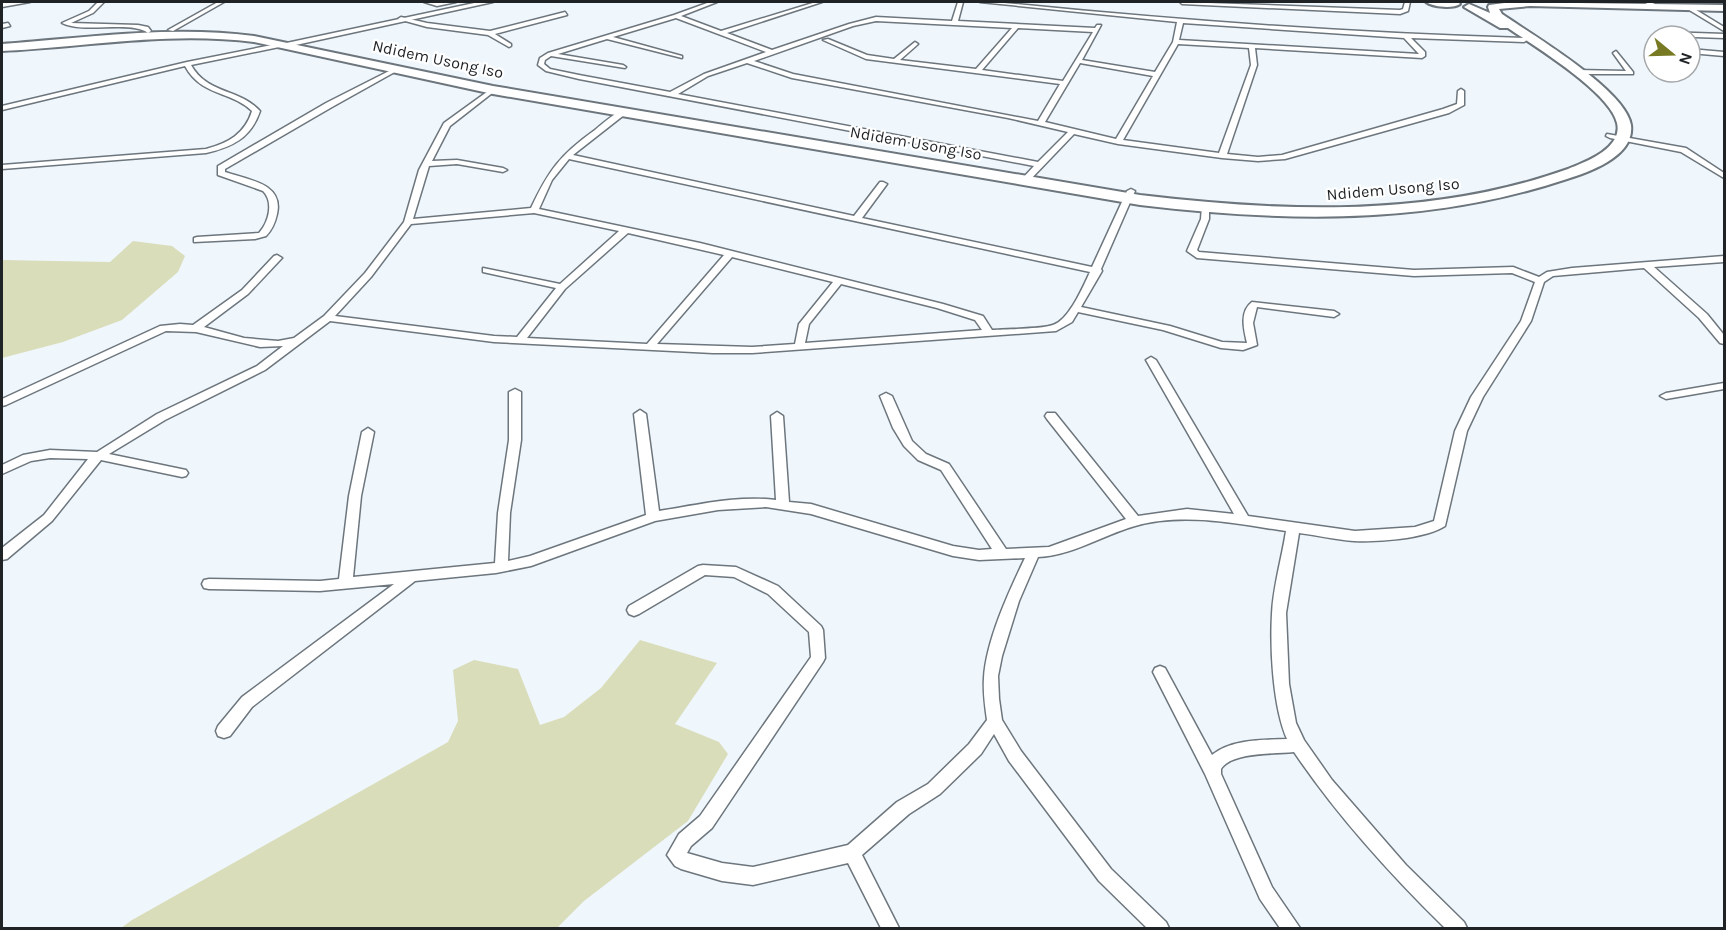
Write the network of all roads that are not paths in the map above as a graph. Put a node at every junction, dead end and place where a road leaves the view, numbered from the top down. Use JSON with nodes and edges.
{"nodes":[{"id":1,"x":27,"y":2,"type":"edge"},
{"id":2,"x":101,"y":2,"type":"edge"},
{"id":3,"x":220,"y":2,"type":"edge"},
{"id":4,"x":427,"y":2,"type":"edge"},
{"id":5,"x":453,"y":2,"type":"edge"},
{"id":6,"x":489,"y":2,"type":"edge"},
{"id":7,"x":714,"y":2,"type":"edge"},
{"id":8,"x":820,"y":2,"type":"edge"},
{"id":9,"x":961,"y":2,"type":"edge"},
{"id":10,"x":983,"y":2,"type":"edge"},
{"id":11,"x":1182,"y":2,"type":"edge"},
{"id":12,"x":1407,"y":2,"type":"edge"},
{"id":13,"x":1431,"y":2,"type":"edge"},
{"id":14,"x":1552,"y":2,"type":"edge"},
{"id":15,"x":1649,"y":3,"type":"edge"},
{"id":16,"x":1458,"y":4,"type":"edge"},
{"id":17,"x":2,"y":5,"type":"edge"},
{"id":18,"x":1047,"y":5,"type":"edge"},
{"id":19,"x":1497,"y":5,"type":"edge"},
{"id":20,"x":1725,"y":7,"type":"edge"},
{"id":21,"x":1693,"y":8,"type":"junction"},
{"id":22,"x":565,"y":14,"type":"dead end"},
{"id":23,"x":1106,"y":14,"type":"junction"},
{"id":24,"x":676,"y":15,"type":"junction"},
{"id":25,"x":401,"y":19,"type":"junction"},
{"id":26,"x":955,"y":21,"type":"junction"},
{"id":27,"x":1180,"y":21,"type":"junction"},
{"id":28,"x":1725,"y":24,"type":"edge"},
{"id":29,"x":1017,"y":25,"type":"junction"},
{"id":30,"x":1725,"y":29,"type":"edge"},
{"id":31,"x":171,"y":30,"type":"junction"},
{"id":32,"x":1096,"y":30,"type":"junction"},
{"id":33,"x":148,"y":32,"type":"junction"},
{"id":34,"x":490,"y":33,"type":"junction"},
{"id":35,"x":721,"y":33,"type":"junction"},
{"id":36,"x":1405,"y":35,"type":"junction"},
{"id":37,"x":1702,"y":35,"type":"edge"},
{"id":38,"x":1725,"y":36,"type":"edge"},
{"id":39,"x":607,"y":38,"type":"junction"},
{"id":40,"x":826,"y":40,"type":"dead end"},
{"id":41,"x":1524,"y":40,"type":"junction"},
{"id":42,"x":298,"y":41,"type":"junction"},
{"id":43,"x":1176,"y":42,"type":"junction"},
{"id":44,"x":915,"y":44,"type":"dead end"},
{"id":45,"x":282,"y":45,"type":"junction"},
{"id":46,"x":509,"y":45,"type":"dead end"},
{"id":47,"x":2,"y":46,"type":"edge"},
{"id":48,"x":1252,"y":47,"type":"junction"},
{"id":49,"x":772,"y":52,"type":"junction"},
{"id":50,"x":1702,"y":52,"type":"edge"},
{"id":51,"x":1616,"y":53,"type":"dead end"},
{"id":52,"x":1712,"y":53,"type":"junction"},
{"id":53,"x":550,"y":54,"type":"junction"},
{"id":54,"x":1725,"y":54,"type":"edge"},
{"id":55,"x":680,"y":57,"type":"dead end"},
{"id":56,"x":896,"y":60,"type":"junction"},
{"id":57,"x":748,"y":61,"type":"junction"},
{"id":58,"x":1078,"y":61,"type":"junction"},
{"id":59,"x":1725,"y":62,"type":"edge"},
{"id":60,"x":187,"y":64,"type":"junction"},
{"id":61,"x":623,"y":68,"type":"dead end"},
{"id":62,"x":397,"y":69,"type":"junction"},
{"id":63,"x":978,"y":71,"type":"junction"},
{"id":64,"x":1577,"y":72,"type":"junction"},
{"id":65,"x":1156,"y":74,"type":"junction"},
{"id":66,"x":1065,"y":83,"type":"junction"},
{"id":67,"x":493,"y":90,"type":"junction"},
{"id":68,"x":1461,"y":91,"type":"dead end"},
{"id":69,"x":672,"y":94,"type":"junction"},
{"id":70,"x":2,"y":108,"type":"edge"},
{"id":71,"x":621,"y":112,"type":"junction"},
{"id":72,"x":1040,"y":123,"type":"junction"},
{"id":73,"x":1072,"y":132,"type":"junction"},
{"id":74,"x":1616,"y":137,"type":"junction"},
{"id":75,"x":1118,"y":142,"type":"junction"},
{"id":76,"x":1598,"y":147,"type":"junction"},
{"id":77,"x":1613,"y":152,"type":"junction"},
{"id":78,"x":1222,"y":156,"type":"junction"},
{"id":79,"x":569,"y":157,"type":"junction"},
{"id":80,"x":426,"y":164,"type":"junction"},
{"id":81,"x":2,"y":167,"type":"edge"},
{"id":82,"x":503,"y":171,"type":"dead end"},
{"id":83,"x":1032,"y":173,"type":"junction"},
{"id":84,"x":1725,"y":176,"type":"edge"},
{"id":85,"x":883,"y":184,"type":"dead end"},
{"id":86,"x":1513,"y":185,"type":"junction"},
{"id":87,"x":1129,"y":194,"type":"junction"},
{"id":88,"x":1185,"y":202,"type":"junction"},
{"id":89,"x":1408,"y":203,"type":"junction"},
{"id":90,"x":1206,"y":208,"type":"junction"},
{"id":91,"x":534,"y":210,"type":"junction"},
{"id":92,"x":856,"y":219,"type":"junction"},
{"id":93,"x":408,"y":222,"type":"junction"},
{"id":94,"x":626,"y":230,"type":"junction"},
{"id":95,"x":197,"y":240,"type":"dead end"},
{"id":96,"x":729,"y":254,"type":"junction"},
{"id":97,"x":277,"y":258,"type":"dead end"},
{"id":98,"x":1725,"y":259,"type":"edge"},
{"id":99,"x":1646,"y":266,"type":"junction"},
{"id":100,"x":486,"y":270,"type":"dead end"},
{"id":101,"x":1097,"y":271,"type":"junction"},
{"id":102,"x":839,"y":281,"type":"junction"},
{"id":103,"x":1540,"y":281,"type":"junction"},
{"id":104,"x":562,"y":287,"type":"junction"},
{"id":105,"x":1074,"y":308,"type":"junction"},
{"id":106,"x":1334,"y":314,"type":"dead end"},
{"id":107,"x":328,"y":318,"type":"junction"},
{"id":108,"x":195,"y":329,"type":"junction"},
{"id":109,"x":989,"y":333,"type":"junction"},
{"id":110,"x":302,"y":339,"type":"junction"},
{"id":111,"x":1724,"y":339,"type":"edge"},
{"id":112,"x":520,"y":340,"type":"junction"},
{"id":113,"x":650,"y":346,"type":"junction"},
{"id":114,"x":799,"y":347,"type":"junction"},
{"id":115,"x":1151,"y":360,"type":"dead end"},
{"id":116,"x":1725,"y":387,"type":"edge"},
{"id":117,"x":515,"y":392,"type":"dead end"},
{"id":118,"x":886,"y":396,"type":"dead end"},
{"id":119,"x":1666,"y":396,"type":"dead end"},
{"id":120,"x":2,"y":403,"type":"edge"},
{"id":121,"x":640,"y":414,"type":"dead end"},
{"id":122,"x":777,"y":416,"type":"dead end"},
{"id":123,"x":1051,"y":416,"type":"dead end"},
{"id":124,"x":368,"y":432,"type":"dead end"},
{"id":125,"x":98,"y":456,"type":"junction"},
{"id":126,"x":2,"y":470,"type":"edge"},
{"id":127,"x":182,"y":473,"type":"dead end"},
{"id":128,"x":783,"y":504,"type":"junction"},
{"id":129,"x":653,"y":517,"type":"junction"},
{"id":130,"x":1244,"y":520,"type":"junction"},
{"id":131,"x":1135,"y":521,"type":"junction"},
{"id":132,"x":1293,"y":528,"type":"junction"},
{"id":133,"x":1033,"y":554,"type":"junction"},
{"id":134,"x":2,"y":555,"type":"edge"},
{"id":135,"x":1003,"y":555,"type":"junction"},
{"id":136,"x":501,"y":567,"type":"junction"},
{"id":137,"x":411,"y":578,"type":"junction"},
{"id":138,"x":209,"y":584,"type":"dead end"},
{"id":139,"x":345,"y":584,"type":"junction"},
{"id":140,"x":634,"y":610,"type":"dead end"},
{"id":141,"x":1160,"y":672,"type":"dead end"},
{"id":142,"x":995,"y":721,"type":"junction"},
{"id":143,"x":224,"y":731,"type":"dead end"},
{"id":144,"x":1298,"y":745,"type":"junction"},
{"id":145,"x":1213,"y":774,"type":"junction"},
{"id":146,"x":852,"y":853,"type":"junction"},
{"id":147,"x":890,"y":928,"type":"edge"},
{"id":148,"x":1160,"y":928,"type":"edge"},
{"id":149,"x":1291,"y":928,"type":"edge"},
{"id":150,"x":1458,"y":928,"type":"edge"}],
"edges":[{"from":1,"to":17,"type":"street"},
{"from":2,"to":33,"type":"street"},
{"from":3,"to":31,"type":"street"},
{"from":4,"to":5,"type":"street"},
{"from":6,"to":25,"type":"street"},
{"from":7,"to":24,"type":"street"},
{"from":8,"to":35,"type":"street"},
{"from":9,"to":26,"type":"street"},
{"from":10,"to":18,"type":"street"},
{"from":11,"to":12,"type":"street"},
{"from":13,"to":16,"type":"highway"},
{"from":14,"to":15,"type":"highway"},
{"from":15,"to":20,"type":"highway"},
{"from":16,"to":19,"type":"highway"},
{"from":16,"to":41,"type":"highway"},
{"from":18,"to":23,"type":"street"},
{"from":19,"to":21,"type":"highway"},
{"from":19,"to":64,"type":"highway"},
{"from":20,"to":21,"type":"highway"},
{"from":21,"to":28,"type":"street"},
{"from":21,"to":30,"type":"street"},
{"from":22,"to":34,"type":"street"},
{"from":23,"to":27,"type":"street"},
{"from":23,"to":32,"type":"street"},
{"from":24,"to":35,"type":"street"},
{"from":24,"to":39,"type":"street"},
{"from":25,"to":34,"type":"street"},
{"from":25,"to":42,"type":"street"},
{"from":26,"to":29,"type":"street"},
{"from":26,"to":49,"type":"street"},
{"from":27,"to":36,"type":"street"},
{"from":27,"to":43,"type":"street"},
{"from":29,"to":32,"type":"street"},
{"from":29,"to":63,"type":"street"},
{"from":31,"to":33,"type":"highway","name":"Ndidem Usong Iso"},
{"from":31,"to":42,"type":"highway","name":"Ndidem Usong Iso"},
{"from":32,"to":58,"type":"street"},
{"from":33,"to":47,"type":"highway","name":"Ndidem Usong Iso"},
{"from":34,"to":46,"type":"street"},
{"from":35,"to":49,"type":"street"},
{"from":36,"to":41,"type":"street"},
{"from":36,"to":48,"type":"street"},
{"from":37,"to":38,"type":"street"},
{"from":39,"to":53,"type":"street"},
{"from":39,"to":55,"type":"street"},
{"from":40,"to":56,"type":"street"},
{"from":41,"to":74,"type":"highway"},
{"from":42,"to":45,"type":"street"},
{"from":42,"to":83,"type":"highway","name":"Ndidem Usong Iso"},
{"from":43,"to":48,"type":"street"},
{"from":43,"to":65,"type":"street"},
{"from":44,"to":56,"type":"street"},
{"from":45,"to":47,"type":"highway","name":"Ndidem Usong Iso"},
{"from":45,"to":60,"type":"street"},
{"from":45,"to":62,"type":"highway","name":"Ndidem Usong Iso"},
{"from":48,"to":78,"type":"street"},
{"from":49,"to":57,"type":"street"},
{"from":50,"to":52,"type":"street"},
{"from":51,"to":64,"type":"street"},
{"from":52,"to":54,"type":"street"},
{"from":52,"to":59,"type":"street"},
{"from":53,"to":61,"type":"street"},
{"from":53,"to":69,"type":"street"},
{"from":56,"to":63,"type":"street"},
{"from":57,"to":69,"type":"street"},
{"from":57,"to":72,"type":"street"},
{"from":58,"to":65,"type":"street"},
{"from":58,"to":66,"type":"street"},
{"from":60,"to":70,"type":"street"},
{"from":60,"to":81,"type":"street"},
{"from":62,"to":67,"type":"highway","name":"Ndidem Usong Iso"},
{"from":62,"to":95,"type":"street"},
{"from":63,"to":66,"type":"street"},
{"from":64,"to":74,"type":"highway"},
{"from":65,"to":75,"type":"street"},
{"from":66,"to":72,"type":"street"},
{"from":67,"to":71,"type":"highway","name":"Ndidem Usong Iso"},
{"from":67,"to":80,"type":"street"},
{"from":68,"to":78,"type":"street"},
{"from":69,"to":83,"type":"street"},
{"from":71,"to":79,"type":"street"},
{"from":71,"to":83,"type":"highway","name":"Ndidem Usong Iso"},
{"from":72,"to":73,"type":"street"},
{"from":73,"to":75,"type":"street"},
{"from":73,"to":83,"type":"street"},
{"from":74,"to":76,"type":"highway","name":"Ndidem Usong Iso"},
{"from":74,"to":77,"type":"highway","name":"Ndidem Usong Iso"},
{"from":74,"to":84,"type":"street"},
{"from":75,"to":78,"type":"street"},
{"from":76,"to":77,"type":"highway"},
{"from":76,"to":86,"type":"highway","name":"Ndidem Usong Iso"},
{"from":77,"to":86,"type":"highway","name":"Ndidem Usong Iso"},
{"from":79,"to":91,"type":"street"},
{"from":79,"to":92,"type":"street"},
{"from":80,"to":82,"type":"street"},
{"from":80,"to":93,"type":"street"},
{"from":83,"to":87,"type":"highway","name":"Ndidem Usong Iso"},
{"from":85,"to":92,"type":"street"},
{"from":86,"to":89,"type":"highway","name":"Ndidem Usong Iso"},
{"from":87,"to":88,"type":"highway","name":"Ndidem Usong Iso"},
{"from":87,"to":101,"type":"street"},
{"from":88,"to":89,"type":"highway","name":"Ndidem Usong Iso"},
{"from":88,"to":90,"type":"highway","name":"Ndidem Usong Iso"},
{"from":89,"to":90,"type":"highway","name":"Ndidem Usong Iso"},
{"from":90,"to":103,"type":"street"},
{"from":91,"to":93,"type":"street"},
{"from":91,"to":94,"type":"street"},
{"from":92,"to":101,"type":"street"},
{"from":93,"to":107,"type":"street"},
{"from":94,"to":96,"type":"street"},
{"from":94,"to":104,"type":"street"},
{"from":96,"to":102,"type":"street"},
{"from":96,"to":113,"type":"street"},
{"from":97,"to":108,"type":"street"},
{"from":98,"to":99,"type":"street"},
{"from":99,"to":103,"type":"street"},
{"from":99,"to":111,"type":"street"},
{"from":100,"to":104,"type":"street"},
{"from":101,"to":105,"type":"street"},
{"from":102,"to":109,"type":"street"},
{"from":102,"to":114,"type":"street"},
{"from":103,"to":132,"type":"street"},
{"from":104,"to":112,"type":"street"},
{"from":105,"to":106,"type":"street"},
{"from":105,"to":109,"type":"street"},
{"from":107,"to":110,"type":"street"},
{"from":107,"to":112,"type":"street"},
{"from":108,"to":110,"type":"street"},
{"from":108,"to":120,"type":"street"},
{"from":109,"to":114,"type":"street"},
{"from":110,"to":125,"type":"street"},
{"from":112,"to":113,"type":"street"},
{"from":113,"to":114,"type":"street"},
{"from":115,"to":130,"type":"street"},
{"from":116,"to":119,"type":"street"},
{"from":117,"to":136,"type":"street"},
{"from":118,"to":135,"type":"street"},
{"from":121,"to":129,"type":"street"},
{"from":122,"to":128,"type":"street"},
{"from":123,"to":131,"type":"street"},
{"from":124,"to":139,"type":"street"},
{"from":125,"to":126,"type":"street"},
{"from":125,"to":127,"type":"street"},
{"from":125,"to":134,"type":"street"},
{"from":128,"to":129,"type":"street"},
{"from":128,"to":135,"type":"street"},
{"from":129,"to":136,"type":"street"},
{"from":130,"to":131,"type":"street"},
{"from":130,"to":132,"type":"street"},
{"from":131,"to":133,"type":"street"},
{"from":132,"to":144,"type":"street"},
{"from":133,"to":135,"type":"street"},
{"from":133,"to":142,"type":"street"},
{"from":136,"to":137,"type":"street"},
{"from":137,"to":139,"type":"street"},
{"from":137,"to":143,"type":"street"},
{"from":138,"to":139,"type":"street"},
{"from":140,"to":146,"type":"street"},
{"from":141,"to":145,"type":"street"},
{"from":142,"to":146,"type":"street"},
{"from":142,"to":148,"type":"street"},
{"from":144,"to":145,"type":"street"},
{"from":144,"to":150,"type":"street"},
{"from":145,"to":149,"type":"street"},
{"from":146,"to":147,"type":"street"}]}
